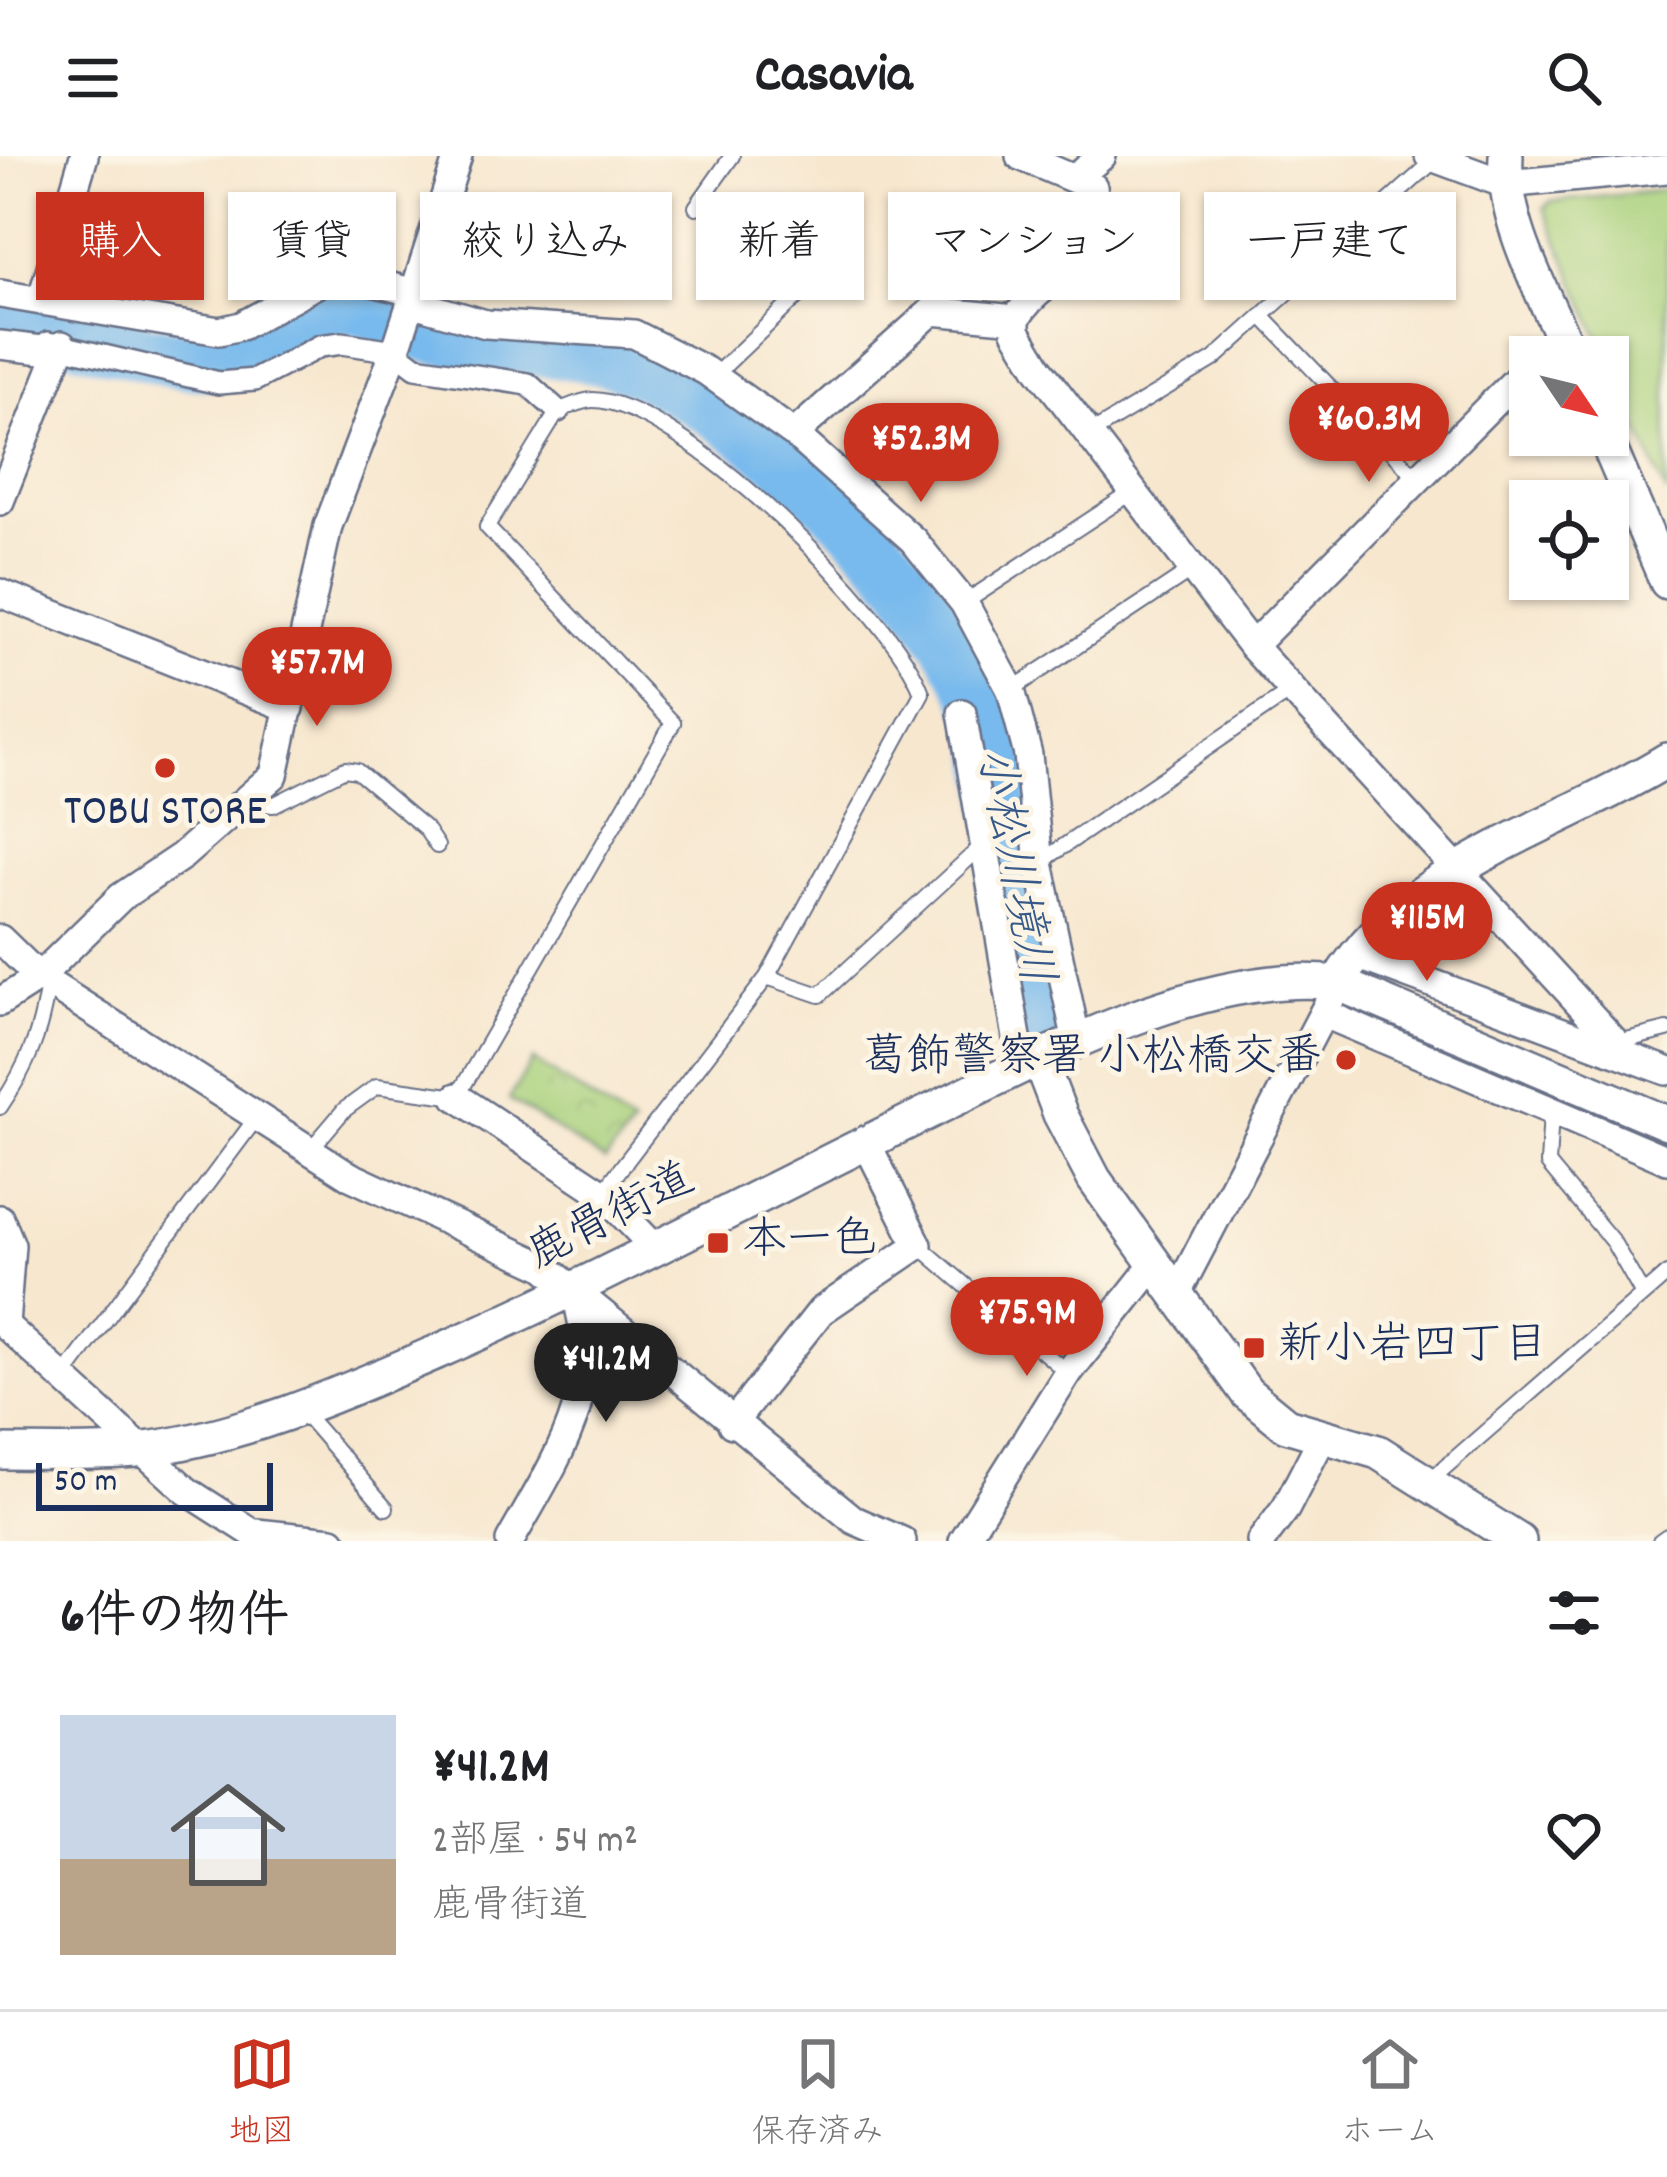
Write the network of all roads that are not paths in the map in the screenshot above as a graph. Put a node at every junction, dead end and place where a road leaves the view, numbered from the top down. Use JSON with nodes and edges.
{"nodes":[{"id":1,"x":84,"y":156,"type":"edge"},
{"id":2,"x":458,"y":156,"type":"edge"},
{"id":3,"x":732,"y":156,"type":"edge"},
{"id":4,"x":1020,"y":156,"type":"edge"},
{"id":5,"x":1102,"y":156,"type":"edge"},
{"id":6,"x":1432,"y":158,"type":"edge"},
{"id":7,"x":1667,"y":169,"type":"edge"},
{"id":8,"x":1505,"y":170,"type":"edge"},
{"id":9,"x":1076,"y":178,"type":"junction"},
{"id":10,"x":707,"y":192,"type":"edge"},
{"id":11,"x":0,"y":294,"type":"edge"},
{"id":12,"x":794,"y":300,"type":"edge"},
{"id":13,"x":41,"y":301,"type":"junction"},
{"id":14,"x":410,"y":301,"type":"junction"},
{"id":15,"x":1262,"y":316,"type":"junction"},
{"id":16,"x":1016,"y":319,"type":"junction"},
{"id":17,"x":1553,"y":336,"type":"edge"},
{"id":18,"x":0,"y":340,"type":"edge"},
{"id":19,"x":397,"y":345,"type":"junction"},
{"id":20,"x":60,"y":348,"type":"junction"},
{"id":21,"x":714,"y":376,"type":"junction"},
{"id":22,"x":1509,"y":388,"type":"edge"},
{"id":23,"x":558,"y":410,"type":"junction"},
{"id":24,"x":794,"y":434,"type":"junction"},
{"id":25,"x":1088,"y":434,"type":"junction"},
{"id":26,"x":1613,"y":456,"type":"edge"},
{"id":27,"x":1419,"y":480,"type":"junction"},
{"id":28,"x":1131,"y":493,"type":"junction"},
{"id":29,"x":0,"y":501,"type":"edge"},
{"id":30,"x":1195,"y":568,"type":"junction"},
{"id":31,"x":1667,"y":582,"type":"edge"},
{"id":32,"x":0,"y":592,"type":"edge"},
{"id":33,"x":964,"y":603,"type":"junction"},
{"id":34,"x":1252,"y":646,"type":"junction"},
{"id":35,"x":1011,"y":690,"type":"junction"},
{"id":36,"x":1292,"y":690,"type":"junction"},
{"id":37,"x":290,"y":708,"type":"junction"},
{"id":38,"x":962,"y":712,"type":"dead end"},
{"id":39,"x":1667,"y":760,"type":"edge"},
{"id":40,"x":249,"y":801,"type":"junction"},
{"id":41,"x":982,"y":846,"type":"junction"},
{"id":42,"x":437,"y":847,"type":"dead end"},
{"id":43,"x":1039,"y":862,"type":"junction"},
{"id":44,"x":1455,"y":872,"type":"junction"},
{"id":45,"x":0,"y":939,"type":"edge"},
{"id":46,"x":767,"y":977,"type":"junction"},
{"id":47,"x":43,"y":980,"type":"junction"},
{"id":48,"x":1339,"y":984,"type":"junction"},
{"id":49,"x":0,"y":1003,"type":"edge"},
{"id":50,"x":1667,"y":1030,"type":"edge"},
{"id":51,"x":1077,"y":1042,"type":"junction"},
{"id":52,"x":1619,"y":1049,"type":"junction"},
{"id":53,"x":1030,"y":1063,"type":"junction"},
{"id":54,"x":1667,"y":1071,"type":"edge"},
{"id":55,"x":457,"y":1097,"type":"junction"},
{"id":56,"x":0,"y":1107,"type":"edge"},
{"id":57,"x":1551,"y":1112,"type":"junction"},
{"id":58,"x":256,"y":1117,"type":"junction"},
{"id":59,"x":1667,"y":1123,"type":"edge"},
{"id":60,"x":866,"y":1142,"type":"junction"},
{"id":61,"x":310,"y":1150,"type":"junction"},
{"id":62,"x":1667,"y":1160,"type":"edge"},
{"id":63,"x":602,"y":1193,"type":"junction"},
{"id":64,"x":0,"y":1219,"type":"edge"},
{"id":65,"x":918,"y":1245,"type":"junction"},
{"id":66,"x":655,"y":1248,"type":"junction"},
{"id":67,"x":1155,"y":1263,"type":"junction"},
{"id":68,"x":1667,"y":1274,"type":"edge"},
{"id":69,"x":573,"y":1289,"type":"junction"},
{"id":70,"x":1177,"y":1293,"type":"junction"},
{"id":71,"x":1642,"y":1293,"type":"junction"},
{"id":72,"x":3,"y":1328,"type":"edge"},
{"id":73,"x":1068,"y":1372,"type":"junction"},
{"id":74,"x":63,"y":1377,"type":"junction"},
{"id":75,"x":298,"y":1407,"type":"junction"},
{"id":76,"x":732,"y":1424,"type":"junction"},
{"id":77,"x":1322,"y":1438,"type":"junction"},
{"id":78,"x":138,"y":1450,"type":"junction"},
{"id":79,"x":0,"y":1452,"type":"edge"},
{"id":80,"x":1428,"y":1482,"type":"junction"},
{"id":81,"x":386,"y":1508,"type":"dead end"},
{"id":82,"x":851,"y":1531,"type":"edge"},
{"id":83,"x":261,"y":1537,"type":"edge"},
{"id":84,"x":332,"y":1541,"type":"edge"},
{"id":85,"x":509,"y":1541,"type":"edge"},
{"id":86,"x":902,"y":1541,"type":"edge"},
{"id":87,"x":963,"y":1541,"type":"edge"},
{"id":88,"x":1261,"y":1541,"type":"edge"},
{"id":89,"x":1519,"y":1541,"type":"edge"}],
"edges":[{"from":1,"to":13,"type":"street"},
{"from":2,"to":14,"type":"street"},
{"from":3,"to":10,"type":"lane"},
{"from":4,"to":9,"type":"street"},
{"from":5,"to":9,"type":"street"},
{"from":6,"to":8,"type":"street"},
{"from":6,"to":15,"type":"lane"},
{"from":7,"to":8,"type":"street"},
{"from":8,"to":17,"type":"street"},
{"from":9,"to":16,"type":"street"},
{"from":11,"to":13,"type":"street"},
{"from":12,"to":21,"type":"lane"},
{"from":13,"to":14,"type":"street"},
{"from":14,"to":19,"type":"street"},
{"from":14,"to":21,"type":"street"},
{"from":15,"to":25,"type":"lane"},
{"from":15,"to":27,"type":"lane"},
{"from":16,"to":24,"type":"street"},
{"from":16,"to":25,"type":"street"},
{"from":18,"to":20,"type":"street"},
{"from":19,"to":20,"type":"street"},
{"from":19,"to":23,"type":"street"},
{"from":19,"to":37,"type":"street"},
{"from":20,"to":29,"type":"street"},
{"from":21,"to":24,"type":"street"},
{"from":22,"to":27,"type":"street"},
{"from":23,"to":46,"type":"lane"},
{"from":23,"to":55,"type":"lane"},
{"from":24,"to":33,"type":"street"},
{"from":25,"to":28,"type":"street"},
{"from":26,"to":31,"type":"street"},
{"from":27,"to":34,"type":"street"},
{"from":28,"to":30,"type":"street"},
{"from":28,"to":33,"type":"lane"},
{"from":30,"to":34,"type":"street"},
{"from":30,"to":35,"type":"lane"},
{"from":32,"to":37,"type":"street"},
{"from":33,"to":35,"type":"street"},
{"from":34,"to":36,"type":"street"},
{"from":35,"to":43,"type":"street"},
{"from":36,"to":43,"type":"lane"},
{"from":36,"to":44,"type":"street"},
{"from":37,"to":40,"type":"street"},
{"from":38,"to":41,"type":"street"},
{"from":39,"to":44,"type":"street"},
{"from":40,"to":42,"type":"lane"},
{"from":40,"to":47,"type":"street"},
{"from":41,"to":46,"type":"lane"},
{"from":41,"to":53,"type":"street"},
{"from":43,"to":51,"type":"street"},
{"from":44,"to":48,"type":"street"},
{"from":44,"to":52,"type":"street"},
{"from":45,"to":47,"type":"street"},
{"from":46,"to":63,"type":"lane"},
{"from":47,"to":49,"type":"street"},
{"from":47,"to":56,"type":"lane"},
{"from":47,"to":58,"type":"street"},
{"from":48,"to":51,"type":"street","name":"鹿骨街道"},
{"from":48,"to":52,"type":"street"},
{"from":48,"to":57,"type":"street"},
{"from":48,"to":59,"type":"street"},
{"from":48,"to":70,"type":"street"},
{"from":50,"to":52,"type":"lane"},
{"from":51,"to":53,"type":"street","name":"鹿骨街道"},
{"from":52,"to":54,"type":"street"},
{"from":53,"to":60,"type":"street","name":"鹿骨街道"},
{"from":53,"to":67,"type":"street"},
{"from":55,"to":61,"type":"lane"},
{"from":55,"to":63,"type":"street"},
{"from":57,"to":62,"type":"street"},
{"from":57,"to":71,"type":"lane"},
{"from":58,"to":61,"type":"street"},
{"from":58,"to":74,"type":"lane"},
{"from":60,"to":65,"type":"street"},
{"from":60,"to":66,"type":"street","name":"鹿骨街道"},
{"from":61,"to":69,"type":"street"},
{"from":63,"to":66,"type":"street"},
{"from":64,"to":72,"type":"street"},
{"from":65,"to":73,"type":"lane"},
{"from":65,"to":76,"type":"street"},
{"from":66,"to":69,"type":"street","name":"鹿骨街道"},
{"from":67,"to":70,"type":"street"},
{"from":67,"to":73,"type":"street"},
{"from":68,"to":71,"type":"lane"},
{"from":69,"to":75,"type":"street","name":"鹿骨街道"},
{"from":69,"to":76,"type":"street"},
{"from":69,"to":85,"type":"street"},
{"from":70,"to":77,"type":"street"},
{"from":71,"to":80,"type":"lane"},
{"from":72,"to":74,"type":"street"},
{"from":73,"to":87,"type":"street"},
{"from":74,"to":78,"type":"street"},
{"from":75,"to":78,"type":"street","name":"鹿骨街道"},
{"from":75,"to":81,"type":"lane"},
{"from":76,"to":82,"type":"street"},
{"from":77,"to":80,"type":"street"},
{"from":77,"to":88,"type":"street"},
{"from":78,"to":79,"type":"street","name":"鹿骨街道"},
{"from":78,"to":83,"type":"street"},
{"from":80,"to":89,"type":"street"},
{"from":82,"to":86,"type":"street"},
{"from":83,"to":84,"type":"street"}]}
